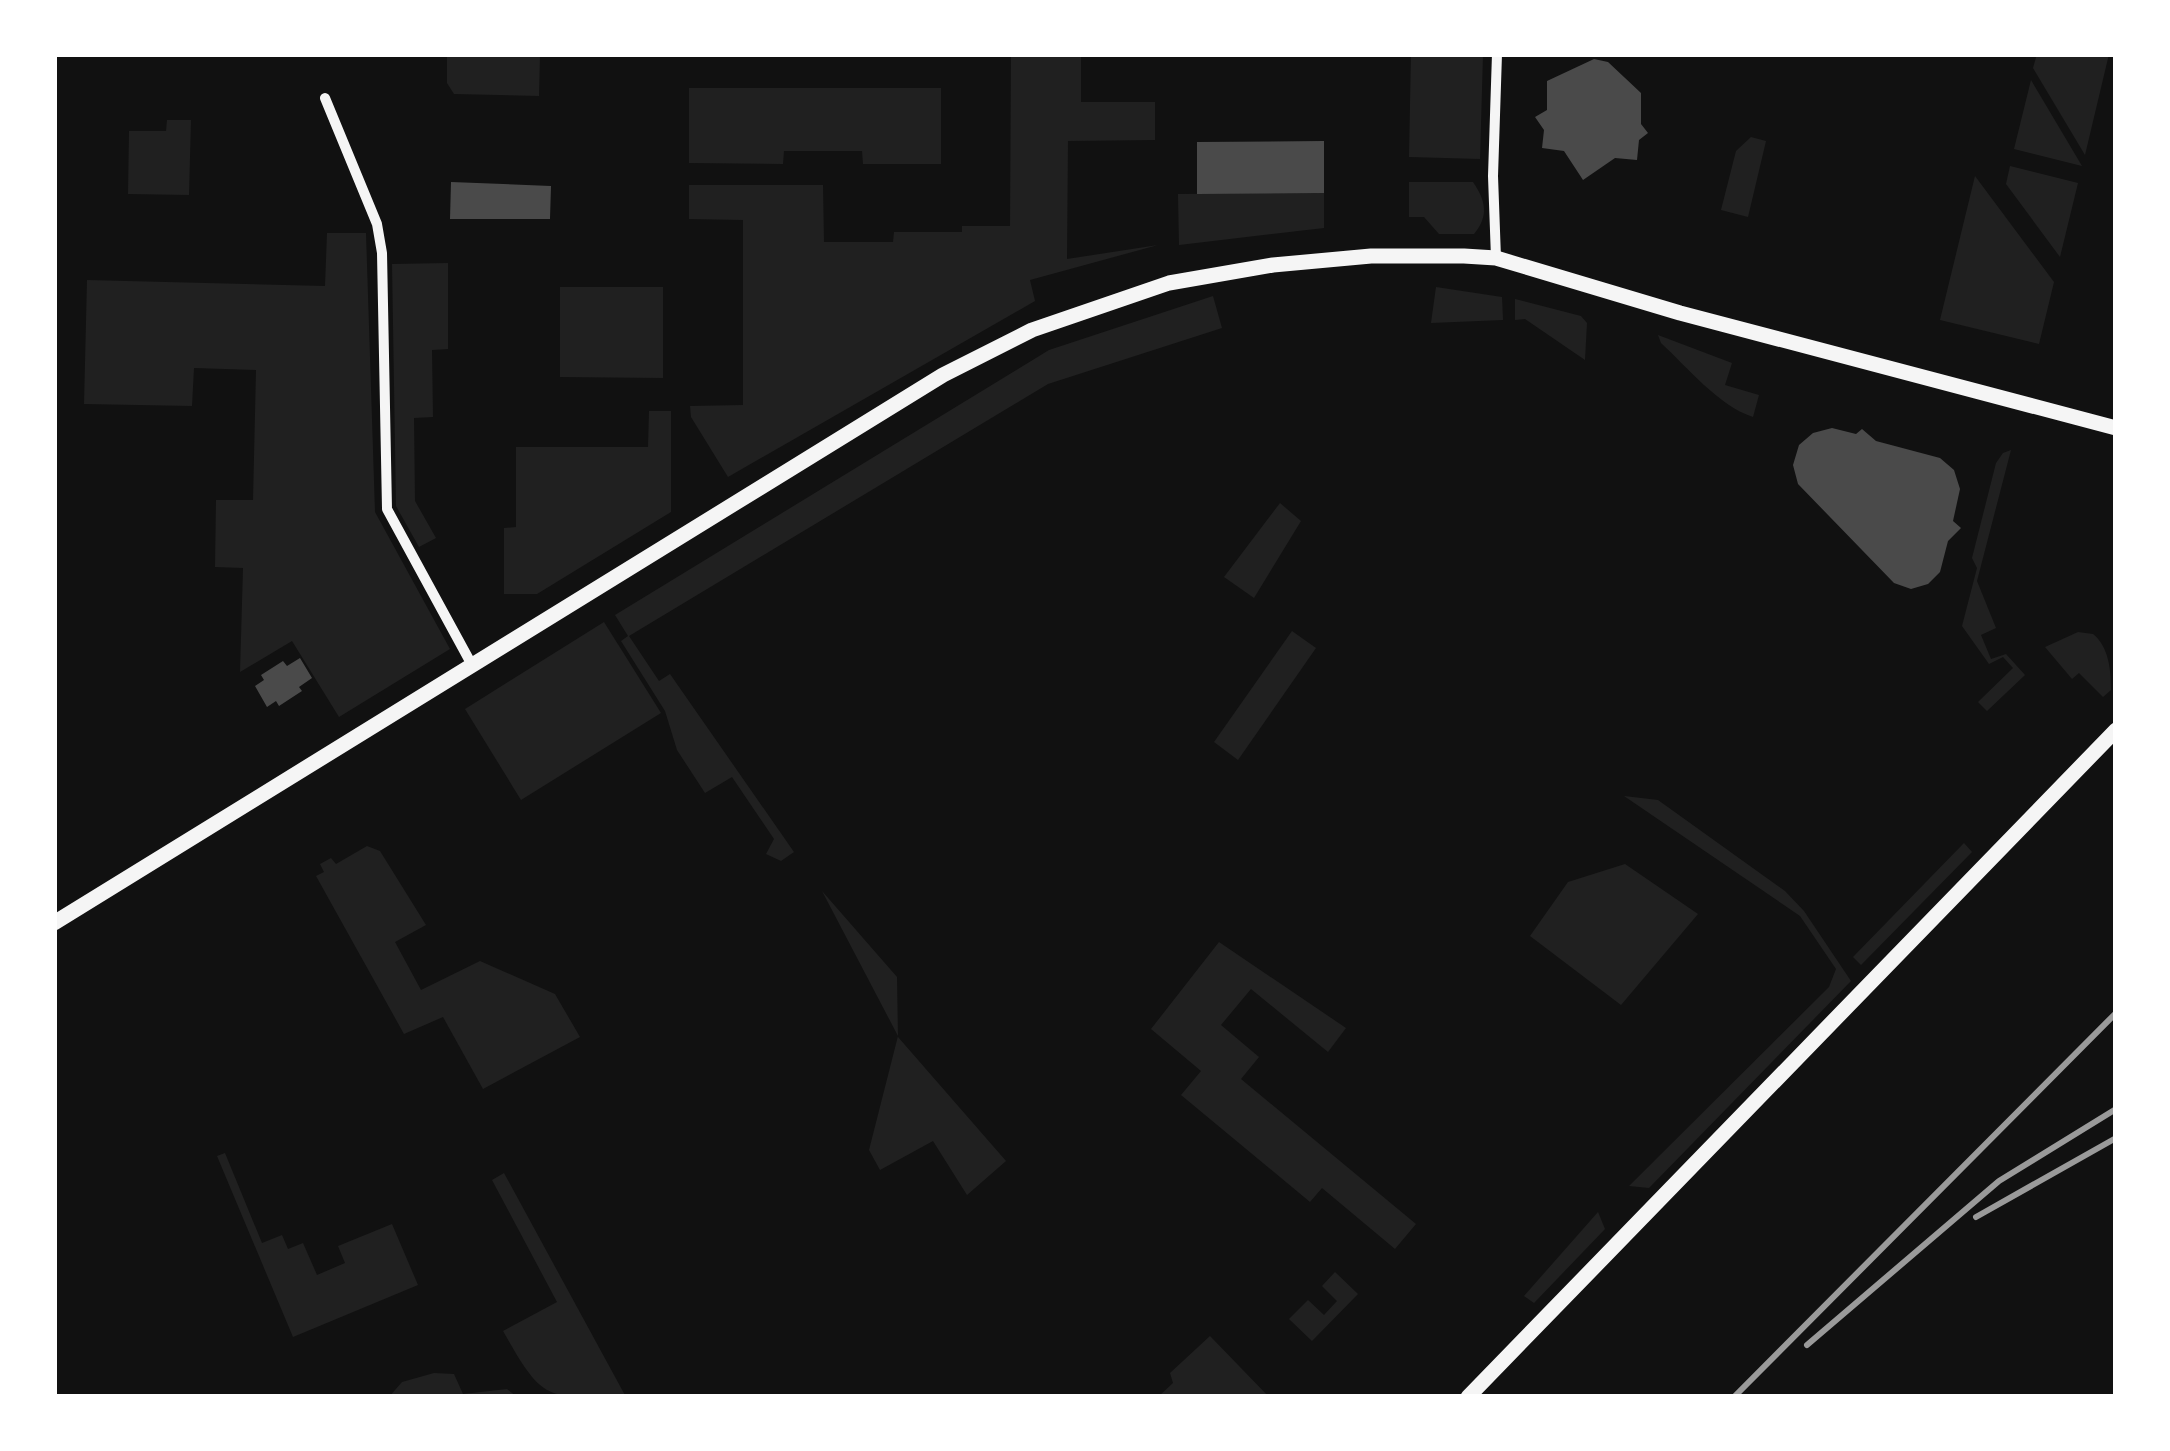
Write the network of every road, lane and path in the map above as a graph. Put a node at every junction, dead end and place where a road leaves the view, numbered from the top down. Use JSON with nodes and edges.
{"nodes":[{"id":1,"x":1498,"y":54,"type":"edge"},
{"id":2,"x":325,"y":98,"type":"dead end"},
{"id":3,"x":1496,"y":258,"type":"junction"},
{"id":4,"x":2116,"y":428,"type":"edge"},
{"id":5,"x":472,"y":665,"type":"junction"},
{"id":6,"x":2116,"y":730,"type":"edge"},
{"id":7,"x":54,"y":923,"type":"edge"},
{"id":8,"x":1468,"y":1397,"type":"edge"}],
"edges":[{"from":1,"to":3,"type":"street"},
{"from":2,"to":5,"type":"street"},
{"from":3,"to":4,"type":"main road"},
{"from":3,"to":5,"type":"main road"},
{"from":5,"to":7,"type":"main road"},
{"from":6,"to":8,"type":"main road"}]}
